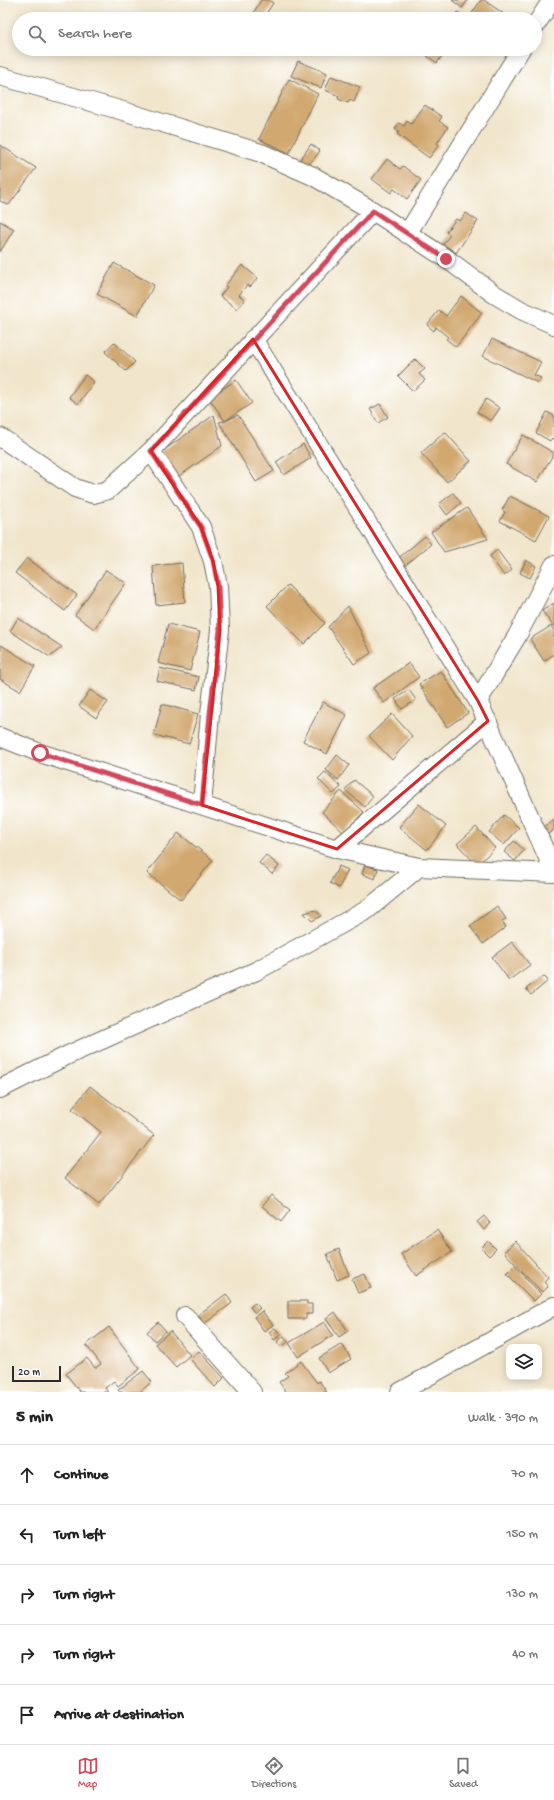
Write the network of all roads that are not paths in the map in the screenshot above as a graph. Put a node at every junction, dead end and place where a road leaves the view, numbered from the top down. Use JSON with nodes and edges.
{"nodes":[{"id":1,"x":552,"y":0,"type":"edge"},
{"id":2,"x":542,"y":15,"type":"edge"},
{"id":3,"x":517,"y":56,"type":"edge"},
{"id":4,"x":0,"y":76,"type":"edge"},
{"id":5,"x":373,"y":211,"type":"junction"},
{"id":6,"x":407,"y":234,"type":"junction"},
{"id":7,"x":554,"y":325,"type":"edge"},
{"id":8,"x":253,"y":339,"type":"junction"},
{"id":9,"x":0,"y":437,"type":"edge"},
{"id":10,"x":151,"y":451,"type":"junction"},
{"id":11,"x":554,"y":565,"type":"edge"},
{"id":12,"x":478,"y":700,"type":"junction"},
{"id":13,"x":488,"y":721,"type":"junction"},
{"id":14,"x":0,"y":738,"type":"edge"},
{"id":15,"x":202,"y":805,"type":"junction"},
{"id":16,"x":337,"y":849,"type":"junction"},
{"id":17,"x":419,"y":867,"type":"junction"},
{"id":18,"x":554,"y":872,"type":"edge"},
{"id":19,"x":0,"y":1089,"type":"edge"},
{"id":20,"x":554,"y":1306,"type":"edge"},
{"id":21,"x":185,"y":1316,"type":"dead end"},
{"id":22,"x":252,"y":1392,"type":"edge"},
{"id":23,"x":400,"y":1392,"type":"edge"}],
"edges":[{"from":1,"to":2,"type":"street"},
{"from":3,"to":6,"type":"street"},
{"from":4,"to":5,"type":"street"},
{"from":5,"to":6,"type":"street"},
{"from":5,"to":8,"type":"street"},
{"from":6,"to":7,"type":"street"},
{"from":8,"to":10,"type":"street"},
{"from":8,"to":12,"type":"street"},
{"from":9,"to":10,"type":"street"},
{"from":10,"to":15,"type":"street"},
{"from":11,"to":12,"type":"street"},
{"from":12,"to":13,"type":"street"},
{"from":13,"to":16,"type":"street"},
{"from":13,"to":18,"type":"street"},
{"from":14,"to":15,"type":"street"},
{"from":15,"to":16,"type":"street"},
{"from":16,"to":17,"type":"street"},
{"from":17,"to":18,"type":"street"},
{"from":17,"to":19,"type":"street"},
{"from":20,"to":23,"type":"street"},
{"from":21,"to":22,"type":"street"}]}
